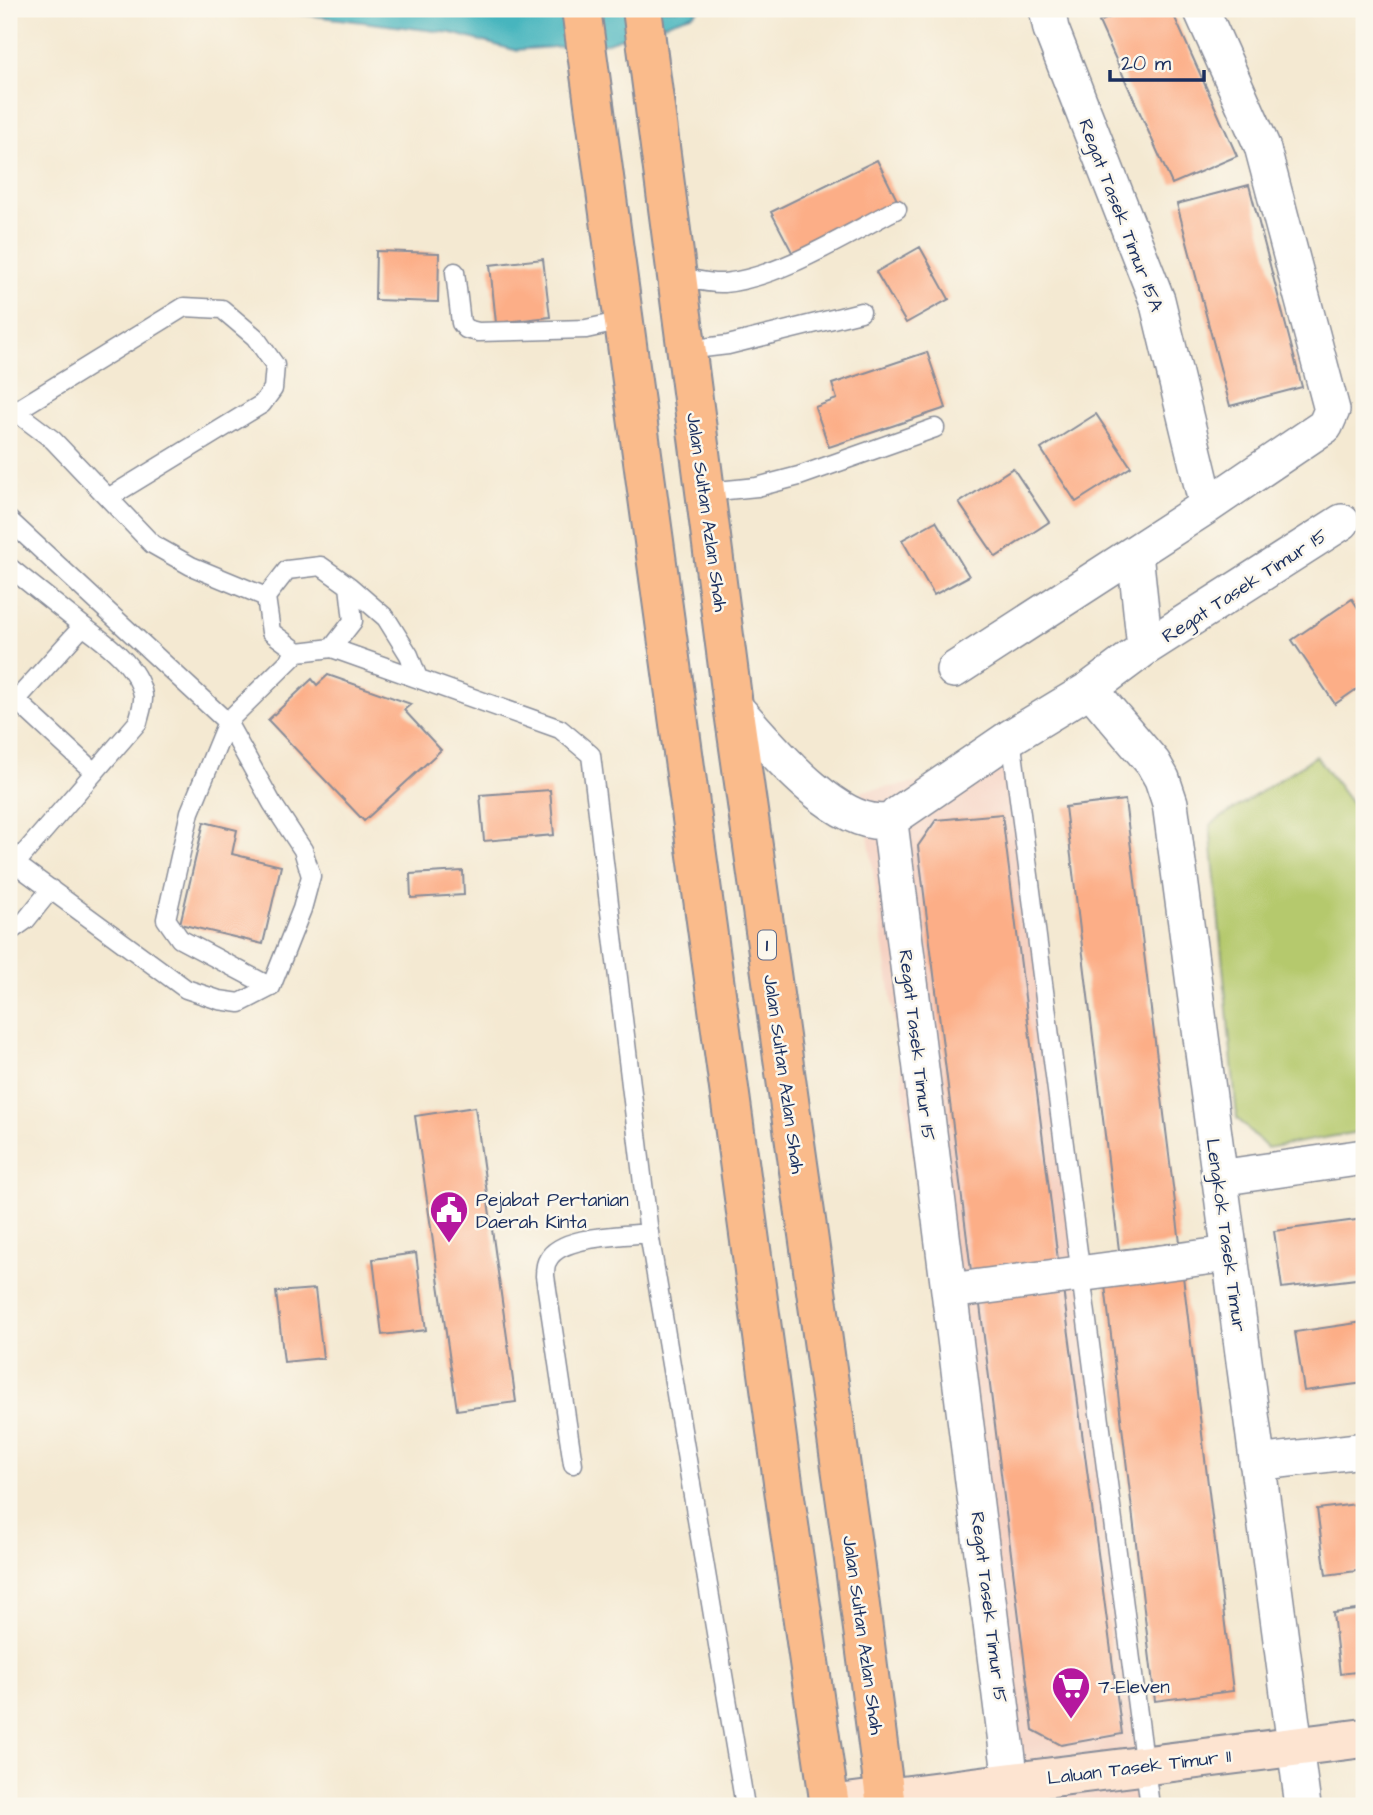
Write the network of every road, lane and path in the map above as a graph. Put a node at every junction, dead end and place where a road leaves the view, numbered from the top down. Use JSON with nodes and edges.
{"nodes":[{"id":1,"x":581,"y":9,"type":"edge"},
{"id":2,"x":642,"y":9,"type":"edge"},
{"id":3,"x":1047,"y":9,"type":"edge"},
{"id":4,"x":1201,"y":9,"type":"edge"},
{"id":5,"x":897,"y":209,"type":"dead end"},
{"id":6,"x":455,"y":272,"type":"dead end"},
{"id":7,"x":677,"y":276,"type":"junction"},
{"id":8,"x":861,"y":312,"type":"dead end"},
{"id":9,"x":624,"y":321,"type":"junction"},
{"id":10,"x":686,"y":350,"type":"junction"},
{"id":11,"x":12,"y":413,"type":"edge"},
{"id":12,"x":935,"y":428,"type":"dead end"},
{"id":13,"x":707,"y":492,"type":"junction"},
{"id":14,"x":108,"y":498,"type":"junction"},
{"id":15,"x":1207,"y":506,"type":"junction"},
{"id":16,"x":9,"y":520,"type":"edge"},
{"id":17,"x":1342,"y":522,"type":"dead end"},
{"id":18,"x":1135,"y":553,"type":"junction"},
{"id":19,"x":9,"y":567,"type":"edge"},
{"id":20,"x":349,"y":586,"type":"junction"},
{"id":21,"x":266,"y":597,"type":"junction"},
{"id":22,"x":83,"y":626,"type":"junction"},
{"id":23,"x":332,"y":648,"type":"junction"},
{"id":24,"x":1146,"y":648,"type":"junction"},
{"id":25,"x":298,"y":652,"type":"junction"},
{"id":26,"x":954,"y":670,"type":"dead end"},
{"id":27,"x":418,"y":678,"type":"junction"},
{"id":28,"x":1090,"y":689,"type":"junction"},
{"id":29,"x":12,"y":704,"type":"edge"},
{"id":30,"x":733,"y":705,"type":"junction"},
{"id":31,"x":227,"y":722,"type":"junction"},
{"id":32,"x":1011,"y":737,"type":"junction"},
{"id":33,"x":94,"y":772,"type":"junction"},
{"id":34,"x":892,"y":820,"type":"junction"},
{"id":35,"x":12,"y":861,"type":"edge"},
{"id":36,"x":51,"y":889,"type":"junction"},
{"id":37,"x":9,"y":932,"type":"edge"},
{"id":38,"x":271,"y":987,"type":"junction"},
{"id":39,"x":1364,"y":1157,"type":"edge"},
{"id":40,"x":1219,"y":1178,"type":"junction"},
{"id":41,"x":649,"y":1233,"type":"junction"},
{"id":42,"x":1229,"y":1254,"type":"junction"},
{"id":43,"x":1080,"y":1274,"type":"junction"},
{"id":44,"x":950,"y":1291,"type":"junction"},
{"id":45,"x":1364,"y":1450,"type":"edge"},
{"id":46,"x":1257,"y":1463,"type":"junction"},
{"id":47,"x":573,"y":1464,"type":"dead end"},
{"id":48,"x":1364,"y":1738,"type":"edge"},
{"id":49,"x":1295,"y":1746,"type":"junction"},
{"id":50,"x":1144,"y":1765,"type":"junction"},
{"id":51,"x":1013,"y":1794,"type":"edge"},
{"id":52,"x":886,"y":1802,"type":"edge"},
{"id":53,"x":745,"y":1806,"type":"edge"},
{"id":54,"x":825,"y":1806,"type":"edge"},
{"id":55,"x":1150,"y":1806,"type":"edge"},
{"id":56,"x":1303,"y":1806,"type":"edge"}],
"edges":[{"from":1,"to":9,"type":"main road"},
{"from":2,"to":7,"type":"main road","name":"Jalan Sultan Azlan Shah","number":"1"},
{"from":3,"to":15,"type":"street","name":"Regat Tasek Timur 15A"},
{"from":4,"to":15,"type":"street"},
{"from":5,"to":7,"type":"lane"},
{"from":6,"to":9,"type":"lane"},
{"from":7,"to":10,"type":"main road","name":"Jalan Sultan Azlan Shah","number":"1"},
{"from":8,"to":10,"type":"lane"},
{"from":9,"to":54,"type":"main road"},
{"from":10,"to":13,"type":"main road","name":"Jalan Sultan Azlan Shah","number":"1"},
{"from":11,"to":14,"type":"lane"},
{"from":11,"to":14,"type":"lane"},
{"from":12,"to":13,"type":"lane"},
{"from":13,"to":30,"type":"main road","name":"Jalan Sultan Azlan Shah","number":"1"},
{"from":14,"to":21,"type":"lane"},
{"from":15,"to":18,"type":"street"},
{"from":16,"to":31,"type":"lane"},
{"from":17,"to":24,"type":"street","name":"Regat Tasek Timur 15"},
{"from":18,"to":24,"type":"street"},
{"from":18,"to":26,"type":"street"},
{"from":19,"to":22,"type":"lane"},
{"from":20,"to":21,"type":"lane"},
{"from":20,"to":23,"type":"lane"},
{"from":20,"to":27,"type":"lane"},
{"from":21,"to":25,"type":"lane"},
{"from":22,"to":29,"type":"lane"},
{"from":22,"to":33,"type":"lane"},
{"from":23,"to":25,"type":"lane"},
{"from":23,"to":27,"type":"lane"},
{"from":24,"to":28,"type":"street","name":"Regat Tasek Timur 15"},
{"from":25,"to":31,"type":"lane"},
{"from":27,"to":41,"type":"lane"},
{"from":28,"to":32,"type":"street","name":"Regat Tasek Timur 15"},
{"from":28,"to":40,"type":"street","name":"Lengkok Tasek Timur"},
{"from":29,"to":33,"type":"lane"},
{"from":30,"to":34,"type":"street"},
{"from":30,"to":52,"type":"main road","name":"Jalan Sultan Azlan Shah","number":"1"},
{"from":31,"to":38,"type":"lane"},
{"from":31,"to":38,"type":"lane"},
{"from":32,"to":34,"type":"street","name":"Regat Tasek Timur 15"},
{"from":32,"to":43,"type":"lane"},
{"from":33,"to":35,"type":"lane"},
{"from":34,"to":44,"type":"street","name":"Regat Tasek Timur 15"},
{"from":35,"to":36,"type":"lane"},
{"from":36,"to":37,"type":"lane"},
{"from":36,"to":38,"type":"lane"},
{"from":39,"to":40,"type":"street"},
{"from":40,"to":42,"type":"street","name":"Lengkok Tasek Timur"},
{"from":41,"to":47,"type":"lane"},
{"from":41,"to":53,"type":"lane"},
{"from":42,"to":43,"type":"street"},
{"from":42,"to":46,"type":"street","name":"Lengkok Tasek Timur"},
{"from":43,"to":44,"type":"street"},
{"from":43,"to":50,"type":"lane"},
{"from":44,"to":51,"type":"street","name":"Regat Tasek Timur 15"},
{"from":45,"to":46,"type":"street"},
{"from":46,"to":49,"type":"street","name":"Lengkok Tasek Timur"},
{"from":48,"to":49,"type":"street","name":"Laluan Tasek Timur 11"},
{"from":49,"to":50,"type":"street","name":"Laluan Tasek Timur 11"},
{"from":49,"to":56,"type":"street","name":"Lengkok Tasek Timur"},
{"from":50,"to":51,"type":"street","name":"Laluan Tasek Timur 11"},
{"from":50,"to":55,"type":"lane"},
{"from":51,"to":52,"type":"street","name":"Laluan Tasek Timur 11"},
{"from":52,"to":54,"type":"street","name":"Laluan Tasek Timur 11"}]}
